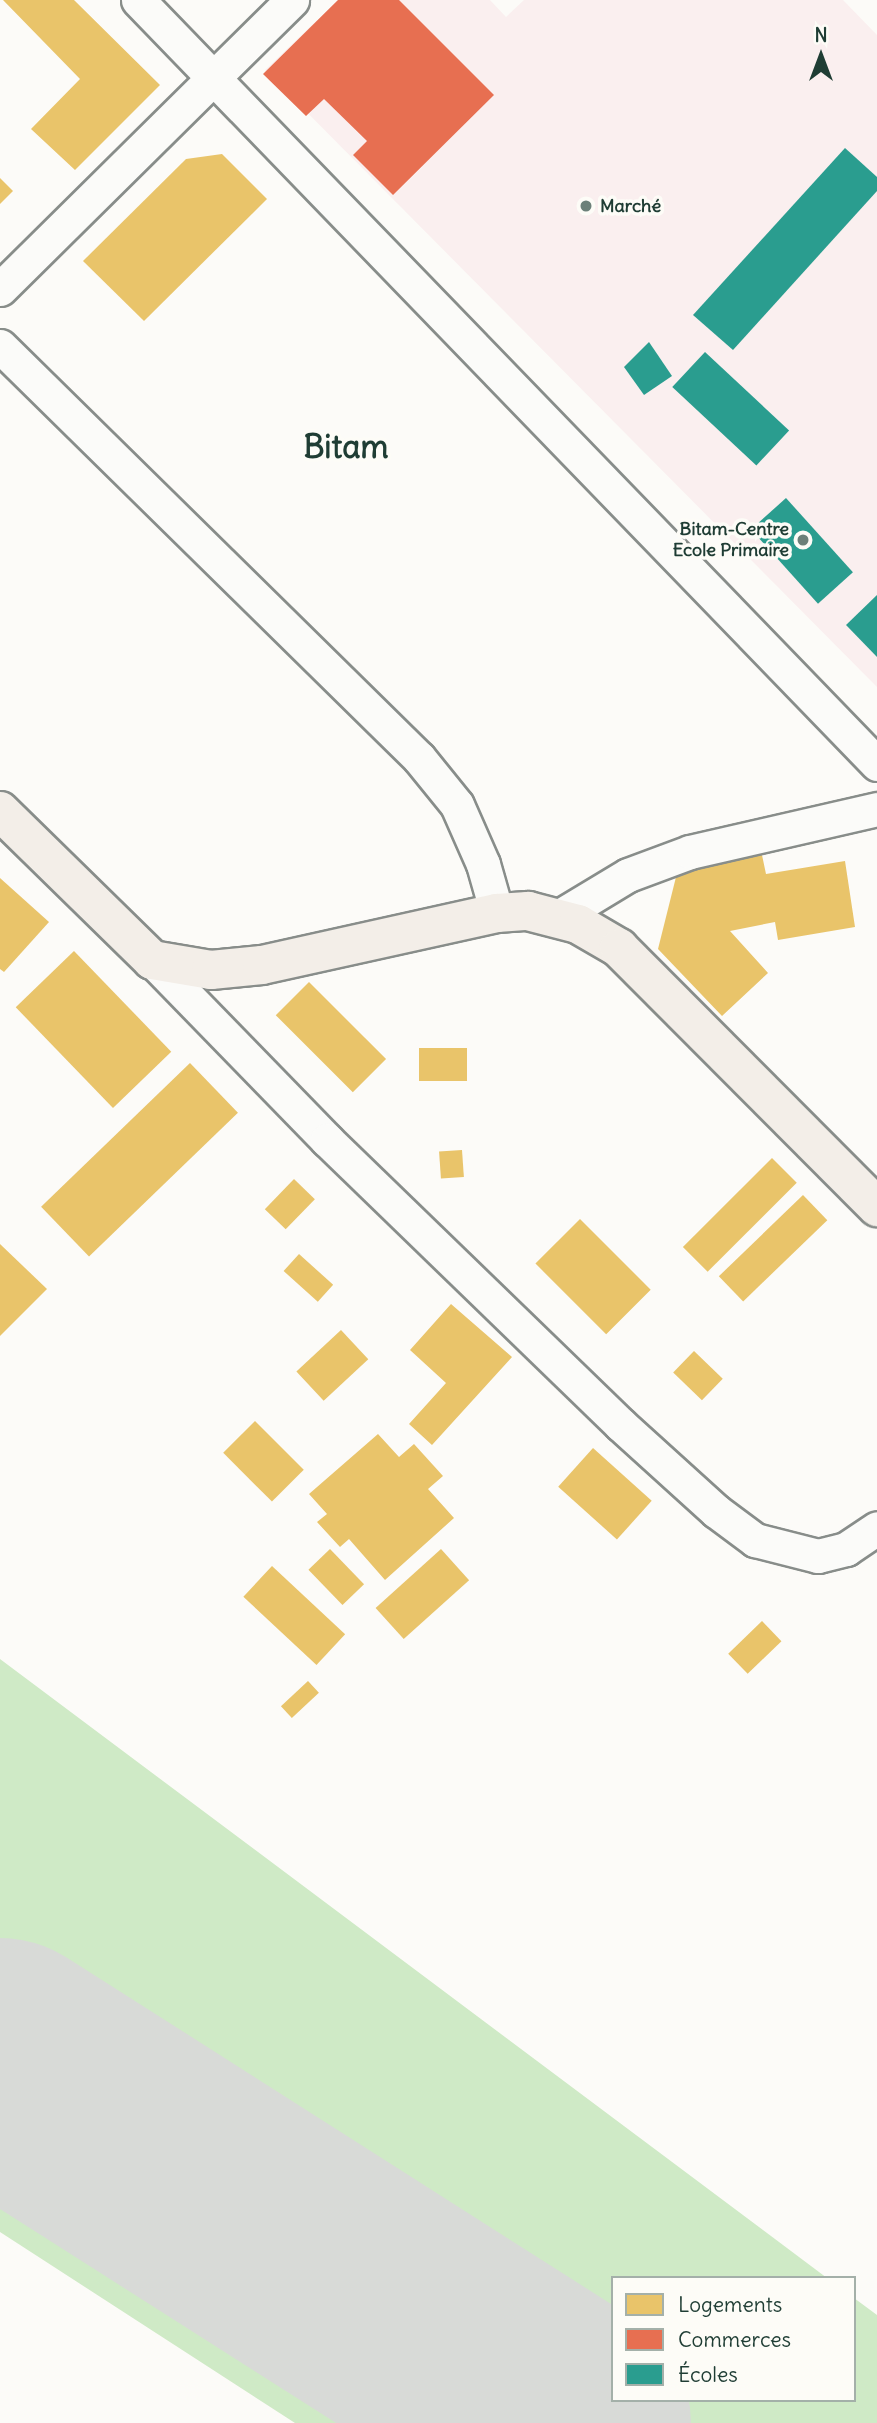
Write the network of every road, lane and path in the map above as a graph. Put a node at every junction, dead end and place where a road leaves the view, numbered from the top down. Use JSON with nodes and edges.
{"nodes":[{"id":1,"x":138,"y":0,"type":"edge"},
{"id":2,"x":292,"y":0,"type":"edge"},
{"id":3,"x":212,"y":75,"type":"junction"},
{"id":4,"x":0,"y":289,"type":"edge"},
{"id":5,"x":0,"y":346,"type":"edge"},
{"id":6,"x":877,"y":764,"type":"edge"},
{"id":7,"x":877,"y":809,"type":"edge"},
{"id":8,"x":0,"y":811,"type":"edge"},
{"id":9,"x":497,"y":913,"type":"junction"},
{"id":10,"x":560,"y":916,"type":"junction"},
{"id":11,"x":152,"y":960,"type":"junction"},
{"id":12,"x":877,"y":1207,"type":"edge"},
{"id":13,"x":877,"y":1528,"type":"edge"}],
"edges":[{"from":1,"to":3,"type":"street"},
{"from":2,"to":3,"type":"street"},
{"from":3,"to":4,"type":"street"},
{"from":3,"to":6,"type":"street"},
{"from":5,"to":9,"type":"street"},
{"from":7,"to":10,"type":"street"},
{"from":8,"to":11,"type":"highway"},
{"from":9,"to":10,"type":"highway"},
{"from":9,"to":11,"type":"highway"},
{"from":10,"to":12,"type":"highway"},
{"from":11,"to":13,"type":"street"}]}
